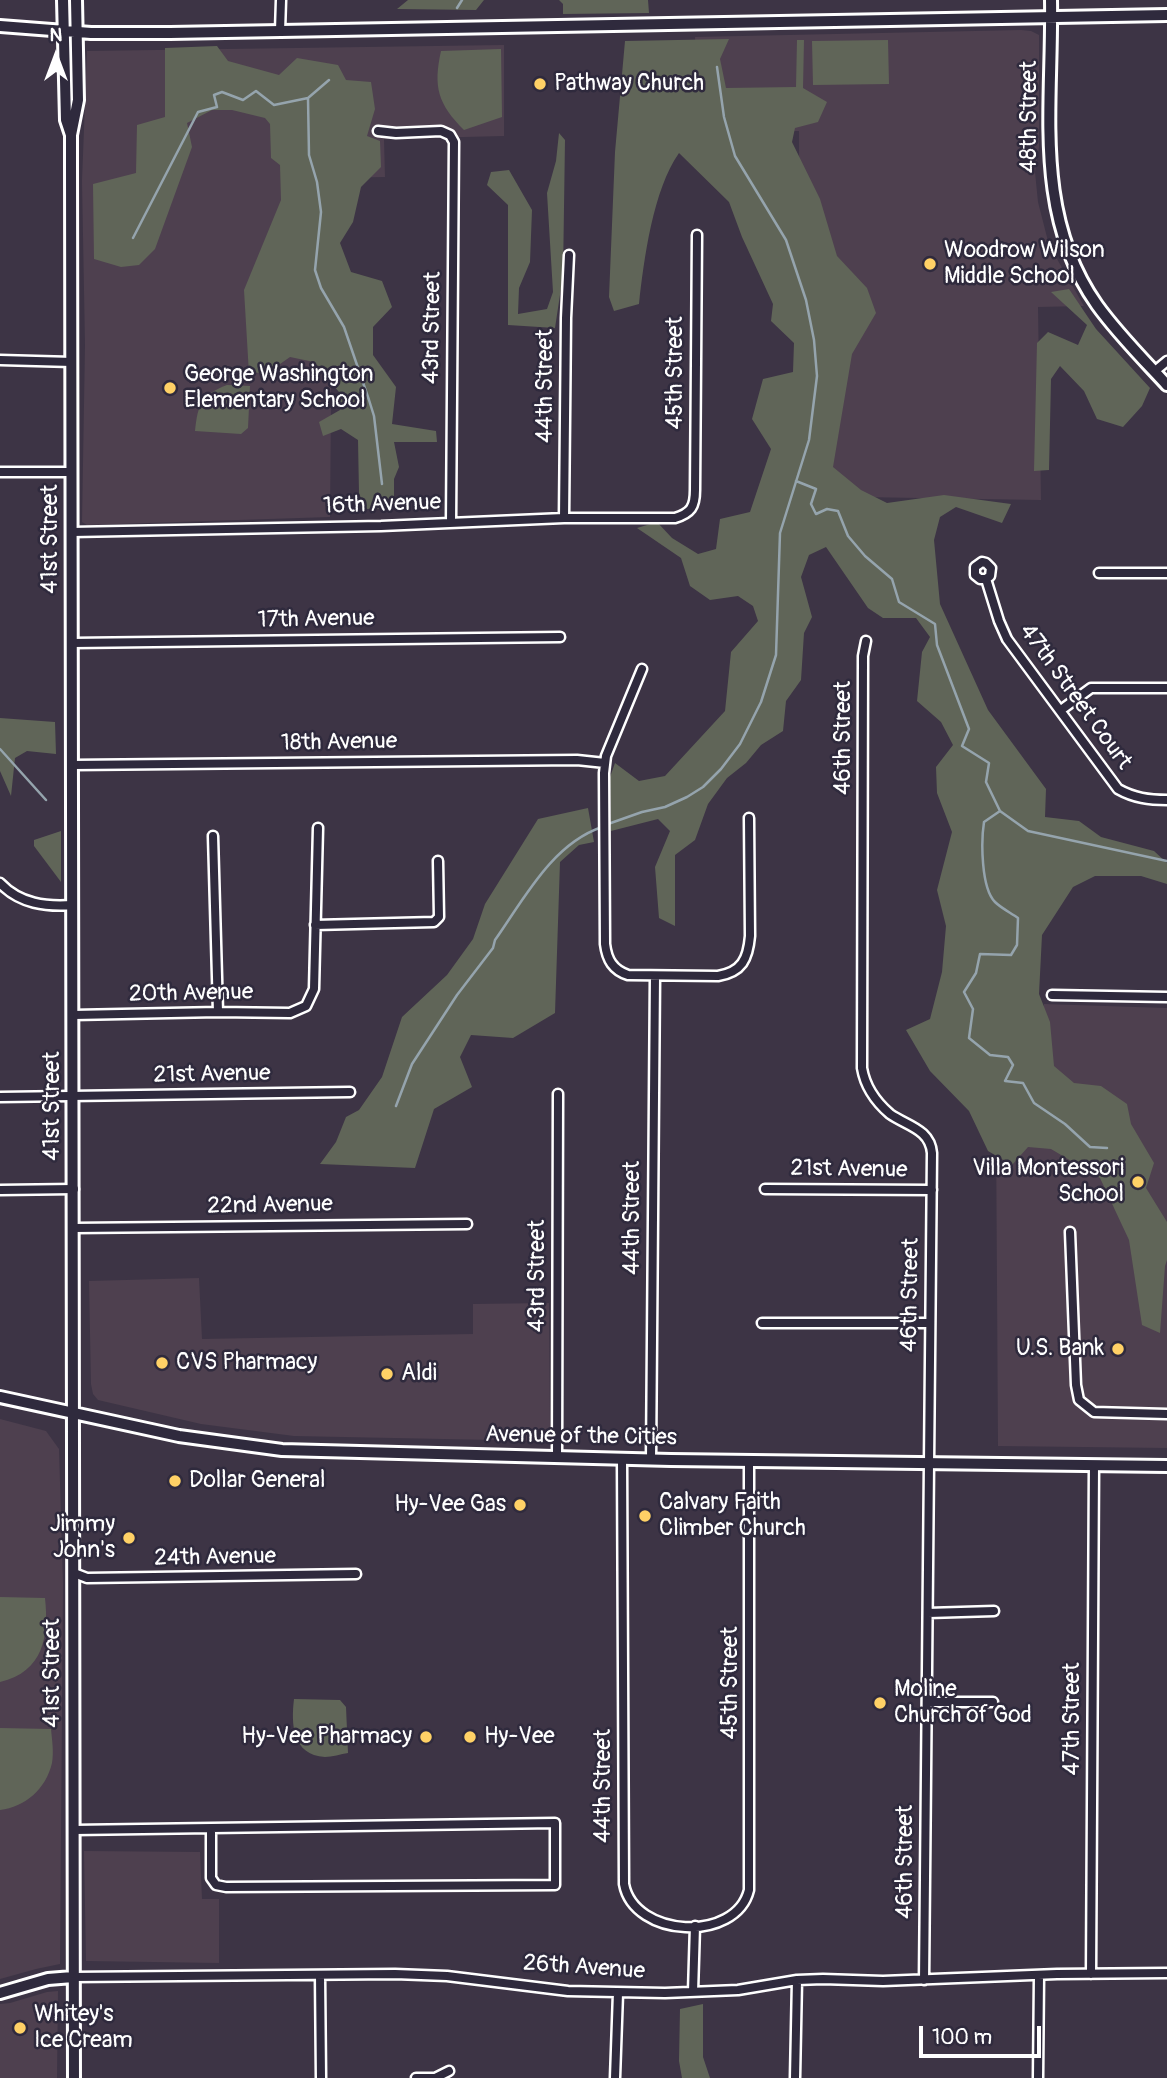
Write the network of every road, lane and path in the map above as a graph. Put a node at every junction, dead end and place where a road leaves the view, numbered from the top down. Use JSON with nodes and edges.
{"nodes":[{"id":1,"x":63,"y":0,"type":"edge"},
{"id":2,"x":76,"y":0,"type":"edge"},
{"id":3,"x":281,"y":0,"type":"edge"},
{"id":4,"x":1051,"y":0,"type":"edge"},
{"id":5,"x":1167,"y":15,"type":"edge"},
{"id":6,"x":1051,"y":19,"type":"junction"},
{"id":7,"x":0,"y":26,"type":"edge"},
{"id":8,"x":280,"y":31,"type":"junction"},
{"id":9,"x":64,"y":32,"type":"junction"},
{"id":10,"x":77,"y":32,"type":"junction"},
{"id":11,"x":378,"y":131,"type":"dead end"},
{"id":12,"x":71,"y":135,"type":"junction"},
{"id":13,"x":697,"y":235,"type":"dead end"},
{"id":14,"x":569,"y":255,"type":"dead end"},
{"id":15,"x":0,"y":360,"type":"edge"},
{"id":16,"x":1167,"y":361,"type":"edge"},
{"id":17,"x":72,"y":362,"type":"junction"},
{"id":18,"x":1154,"y":371,"type":"junction"},
{"id":19,"x":1167,"y":385,"type":"edge"},
{"id":20,"x":0,"y":472,"type":"edge"},
{"id":21,"x":72,"y":472,"type":"junction"},
{"id":22,"x":692,"y":510,"type":"joint"},
{"id":23,"x":564,"y":518,"type":"junction"},
{"id":24,"x":451,"y":522,"type":"junction"},
{"id":25,"x":72,"y":532,"type":"junction"},
{"id":26,"x":1099,"y":573,"type":"dead end"},
{"id":27,"x":1167,"y":573,"type":"edge"},
{"id":28,"x":986,"y":579,"type":"dead end"},
{"id":29,"x":560,"y":637,"type":"dead end"},
{"id":30,"x":866,"y":641,"type":"dead end"},
{"id":31,"x":73,"y":643,"type":"junction"},
{"id":32,"x":642,"y":669,"type":"dead end"},
{"id":33,"x":1167,"y":688,"type":"edge"},
{"id":34,"x":1061,"y":710,"type":"junction"},
{"id":35,"x":604,"y":763,"type":"junction"},
{"id":36,"x":73,"y":765,"type":"junction"},
{"id":37,"x":1167,"y":800,"type":"edge"},
{"id":38,"x":749,"y":818,"type":"dead end"},
{"id":39,"x":318,"y":828,"type":"dead end"},
{"id":40,"x":213,"y":836,"type":"dead end"},
{"id":41,"x":438,"y":861,"type":"dead end"},
{"id":42,"x":0,"y":883,"type":"edge"},
{"id":43,"x":73,"y":905,"type":"junction"},
{"id":44,"x":315,"y":925,"type":"junction"},
{"id":45,"x":655,"y":976,"type":"junction"},
{"id":46,"x":1052,"y":995,"type":"dead end"},
{"id":47,"x":1167,"y":997,"type":"edge"},
{"id":48,"x":218,"y":1012,"type":"junction"},
{"id":49,"x":74,"y":1015,"type":"junction"},
{"id":50,"x":350,"y":1092,"type":"dead end"},
{"id":51,"x":558,"y":1094,"type":"dead end"},
{"id":52,"x":74,"y":1096,"type":"junction"},
{"id":53,"x":0,"y":1097,"type":"edge"},
{"id":54,"x":0,"y":1189,"type":"edge"},
{"id":55,"x":74,"y":1189,"type":"junction"},
{"id":56,"x":765,"y":1189,"type":"dead end"},
{"id":57,"x":932,"y":1190,"type":"junction"},
{"id":58,"x":467,"y":1224,"type":"dead end"},
{"id":59,"x":74,"y":1228,"type":"junction"},
{"id":60,"x":1070,"y":1232,"type":"dead end"},
{"id":61,"x":762,"y":1323,"type":"dead end"},
{"id":62,"x":930,"y":1323,"type":"junction"},
{"id":63,"x":0,"y":1398,"type":"edge"},
{"id":64,"x":75,"y":1414,"type":"junction"},
{"id":65,"x":1167,"y":1414,"type":"edge"},
{"id":66,"x":557,"y":1457,"type":"junction"},
{"id":67,"x":622,"y":1458,"type":"junction"},
{"id":68,"x":651,"y":1459,"type":"junction"},
{"id":69,"x":749,"y":1461,"type":"junction"},
{"id":70,"x":929,"y":1464,"type":"junction"},
{"id":71,"x":1094,"y":1465,"type":"junction"},
{"id":72,"x":1167,"y":1466,"type":"edge"},
{"id":73,"x":74,"y":1573,"type":"junction"},
{"id":74,"x":356,"y":1574,"type":"dead end"},
{"id":75,"x":994,"y":1611,"type":"dead end"},
{"id":76,"x":928,"y":1613,"type":"junction"},
{"id":77,"x":927,"y":1702,"type":"junction"},
{"id":78,"x":993,"y":1702,"type":"dead end"},
{"id":79,"x":211,"y":1829,"type":"junction"},
{"id":80,"x":74,"y":1830,"type":"junction"},
{"id":81,"x":695,"y":1926,"type":"junction"},
{"id":82,"x":1167,"y":1973,"type":"edge"},
{"id":83,"x":1091,"y":1974,"type":"junction"},
{"id":84,"x":320,"y":1975,"type":"junction"},
{"id":85,"x":1039,"y":1976,"type":"junction"},
{"id":86,"x":73,"y":1977,"type":"junction"},
{"id":87,"x":797,"y":1980,"type":"junction"},
{"id":88,"x":924,"y":1980,"type":"junction"},
{"id":89,"x":693,"y":1992,"type":"junction"},
{"id":90,"x":0,"y":1993,"type":"edge"},
{"id":91,"x":618,"y":1993,"type":"junction"},
{"id":92,"x":449,"y":2071,"type":"dead end"},
{"id":93,"x":74,"y":2078,"type":"edge"},
{"id":94,"x":321,"y":2078,"type":"edge"},
{"id":95,"x":416,"y":2078,"type":"edge"},
{"id":96,"x":615,"y":2078,"type":"edge"},
{"id":97,"x":795,"y":2078,"type":"edge"},
{"id":98,"x":1038,"y":2078,"type":"edge"}],
"edges":[{"from":1,"to":9,"type":"street","name":"41st Street"},
{"from":2,"to":10,"type":"street","name":"41st Street"},
{"from":3,"to":8,"type":"street"},
{"from":4,"to":6,"type":"street","name":"48th Street"},
{"from":5,"to":6,"type":"street"},
{"from":6,"to":8,"type":"street"},
{"from":6,"to":18,"type":"street","name":"48th Street"},
{"from":7,"to":9,"type":"street"},
{"from":8,"to":10,"type":"street"},
{"from":9,"to":10,"type":"street"},
{"from":9,"to":12,"type":"street","name":"41st Street"},
{"from":10,"to":12,"type":"street","name":"41st Street"},
{"from":11,"to":24,"type":"street","name":"43rd Street"},
{"from":12,"to":17,"type":"street","name":"41st Street"},
{"from":13,"to":22,"type":"street","name":"45th Street"},
{"from":14,"to":23,"type":"street","name":"44th Street"},
{"from":15,"to":17,"type":"street"},
{"from":16,"to":18,"type":"street"},
{"from":17,"to":21,"type":"street","name":"41st Street"},
{"from":18,"to":19,"type":"street","name":"48th Street"},
{"from":20,"to":21,"type":"street"},
{"from":21,"to":25,"type":"street","name":"41st Street"},
{"from":22,"to":23,"type":"street","name":"16th Avenue"},
{"from":23,"to":24,"type":"street","name":"16th Avenue"},
{"from":24,"to":25,"type":"street","name":"16th Avenue"},
{"from":25,"to":31,"type":"street","name":"41st Street"},
{"from":26,"to":27,"type":"street"},
{"from":28,"to":34,"type":"street","name":"47th Street Court"},
{"from":29,"to":31,"type":"street","name":"17th Avenue"},
{"from":30,"to":57,"type":"street","name":"46th Street"},
{"from":31,"to":36,"type":"street","name":"41st Street"},
{"from":32,"to":35,"type":"street"},
{"from":33,"to":34,"type":"street"},
{"from":34,"to":37,"type":"street","name":"47th Street Court"},
{"from":35,"to":36,"type":"street","name":"18th Avenue"},
{"from":35,"to":45,"type":"street"},
{"from":36,"to":43,"type":"street","name":"41st Street"},
{"from":38,"to":45,"type":"street"},
{"from":39,"to":44,"type":"street"},
{"from":40,"to":48,"type":"street"},
{"from":41,"to":44,"type":"street"},
{"from":42,"to":43,"type":"street"},
{"from":43,"to":49,"type":"street","name":"41st Street"},
{"from":44,"to":48,"type":"street","name":"20th Avenue"},
{"from":45,"to":68,"type":"street","name":"44th Street"},
{"from":46,"to":47,"type":"street"},
{"from":48,"to":49,"type":"street","name":"20th Avenue"},
{"from":49,"to":52,"type":"street","name":"41st Street"},
{"from":50,"to":52,"type":"street","name":"21st Avenue"},
{"from":51,"to":66,"type":"street","name":"43rd Street"},
{"from":52,"to":53,"type":"street","name":"21st Avenue"},
{"from":52,"to":55,"type":"street","name":"41st Street"},
{"from":54,"to":55,"type":"street"},
{"from":55,"to":59,"type":"street","name":"41st Street"},
{"from":56,"to":57,"type":"street","name":"21st Avenue"},
{"from":57,"to":62,"type":"street","name":"46th Street"},
{"from":58,"to":59,"type":"street","name":"22nd Avenue"},
{"from":59,"to":64,"type":"street","name":"41st Street"},
{"from":60,"to":65,"type":"street"},
{"from":61,"to":62,"type":"street"},
{"from":62,"to":70,"type":"street","name":"46th Street"},
{"from":63,"to":64,"type":"street","name":"Avenue of the Cities"},
{"from":64,"to":66,"type":"street","name":"Avenue of the Cities"},
{"from":64,"to":73,"type":"street","name":"41st Street"},
{"from":66,"to":67,"type":"street","name":"Avenue of the Cities"},
{"from":67,"to":68,"type":"street","name":"Avenue of the Cities"},
{"from":67,"to":81,"type":"street","name":"44th Street"},
{"from":68,"to":69,"type":"street","name":"Avenue of the Cities"},
{"from":69,"to":70,"type":"street","name":"Avenue of the Cities"},
{"from":69,"to":81,"type":"street","name":"45th Street"},
{"from":70,"to":71,"type":"street","name":"Avenue of the Cities"},
{"from":70,"to":76,"type":"street","name":"46th Street"},
{"from":71,"to":72,"type":"street","name":"Avenue of the Cities"},
{"from":71,"to":83,"type":"street","name":"47th Street"},
{"from":73,"to":74,"type":"street","name":"24th Avenue"},
{"from":73,"to":80,"type":"street","name":"41st Street"},
{"from":75,"to":76,"type":"street"},
{"from":76,"to":77,"type":"street","name":"46th Street"},
{"from":77,"to":78,"type":"street"},
{"from":77,"to":88,"type":"street","name":"46th Street"},
{"from":79,"to":79,"type":"street"},
{"from":79,"to":80,"type":"street"},
{"from":80,"to":86,"type":"street","name":"41st Street"},
{"from":81,"to":89,"type":"street"},
{"from":82,"to":83,"type":"street","name":"26th Avenue"},
{"from":83,"to":85,"type":"street","name":"26th Avenue"},
{"from":84,"to":86,"type":"street","name":"26th Avenue"},
{"from":84,"to":91,"type":"street","name":"26th Avenue"},
{"from":84,"to":94,"type":"street"},
{"from":85,"to":88,"type":"street","name":"26th Avenue"},
{"from":85,"to":98,"type":"street"},
{"from":86,"to":90,"type":"street","name":"26th Avenue"},
{"from":86,"to":93,"type":"street","name":"41st Street"},
{"from":87,"to":88,"type":"street","name":"26th Avenue"},
{"from":87,"to":89,"type":"street","name":"26th Avenue"},
{"from":87,"to":97,"type":"street"},
{"from":89,"to":91,"type":"street","name":"26th Avenue"},
{"from":91,"to":96,"type":"street"},
{"from":92,"to":95,"type":"street"}]}
